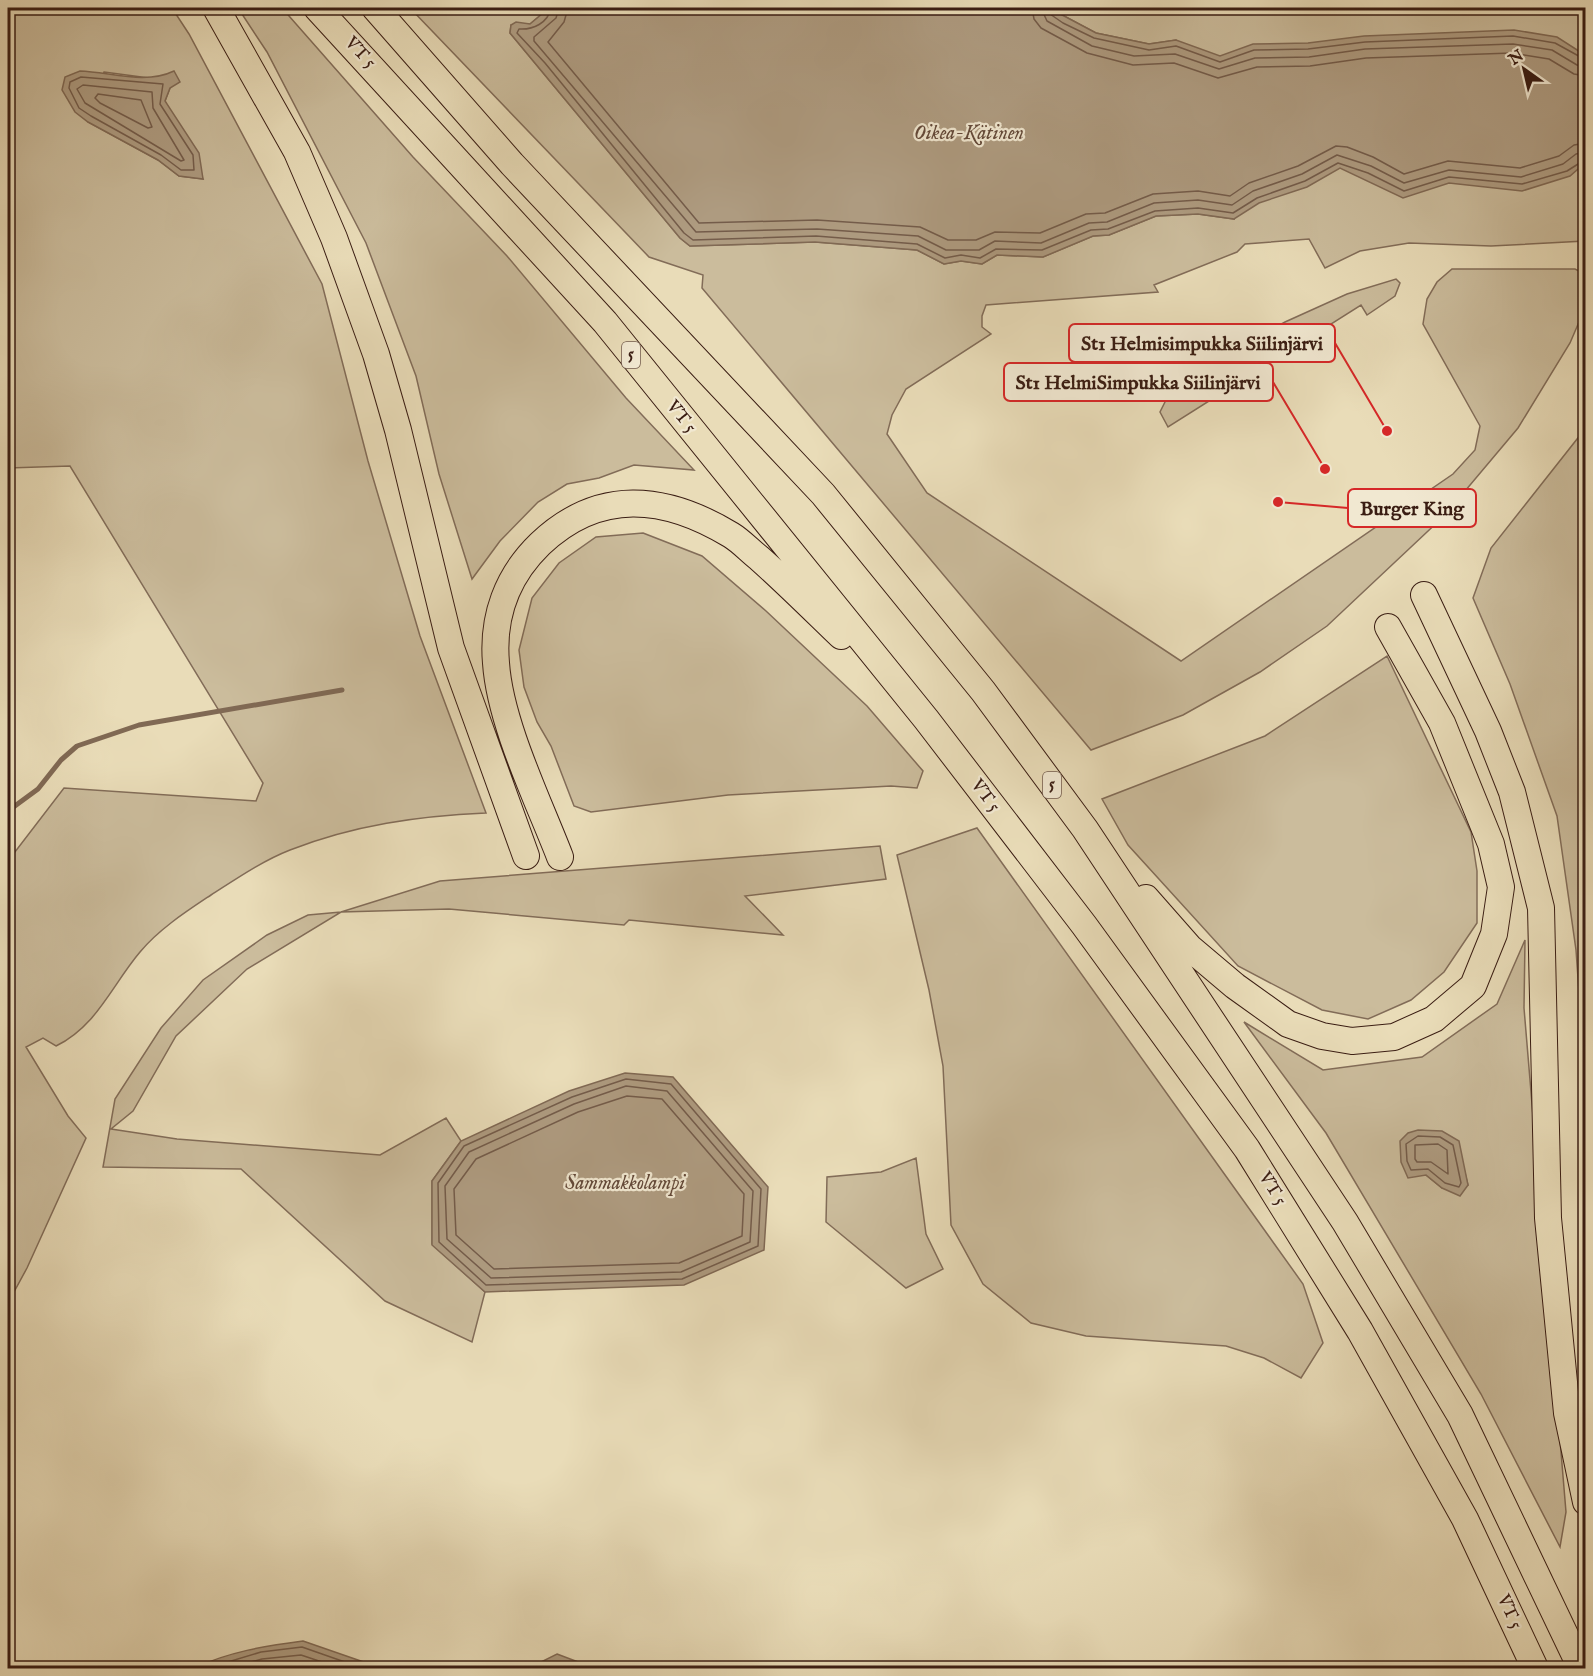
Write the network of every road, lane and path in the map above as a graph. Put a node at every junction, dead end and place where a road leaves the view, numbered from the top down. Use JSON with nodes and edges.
{"nodes":[{"id":1,"x":216,"y":8,"type":"edge"},
{"id":2,"x":317,"y":8,"type":"edge"},
{"id":3,"x":375,"y":8,"type":"edge"},
{"id":4,"x":1424,"y":595,"type":"dead end"},
{"id":5,"x":1388,"y":627,"type":"dead end"},
{"id":6,"x":926,"y":719,"type":"junction"},
{"id":7,"x":1085,"y":830,"type":"junction"},
{"id":8,"x":526,"y":856,"type":"dead end"},
{"id":9,"x":560,"y":857,"type":"dead end"},
{"id":10,"x":1586,"y":1502,"type":"edge"},
{"id":11,"x":1535,"y":1668,"type":"edge"},
{"id":12,"x":1581,"y":1668,"type":"edge"}],
"edges":[{"from":1,"to":8,"type":"highway"},
{"from":2,"to":6,"type":"highway","name":"VT 5","number":"5"},
{"from":3,"to":7,"type":"highway","number":"5"},
{"from":4,"to":10,"type":"highway"},
{"from":5,"to":7,"type":"highway"},
{"from":6,"to":9,"type":"highway"},
{"from":6,"to":11,"type":"highway","name":"VT 5","number":"5"},
{"from":7,"to":12,"type":"highway","number":"5"}]}
